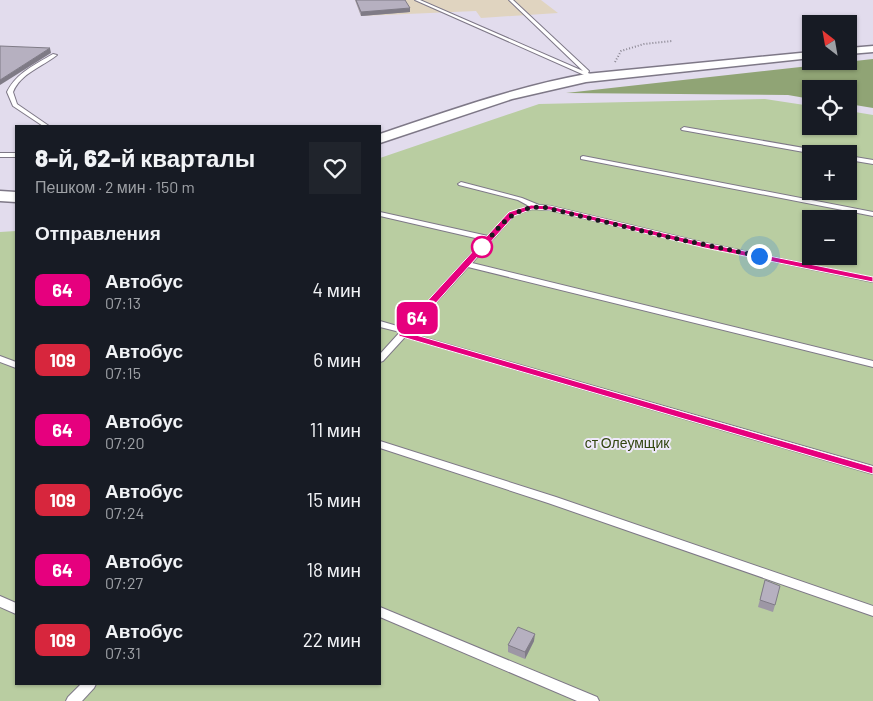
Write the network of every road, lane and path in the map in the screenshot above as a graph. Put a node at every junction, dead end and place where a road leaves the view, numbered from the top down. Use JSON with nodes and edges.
{"nodes":[{"id":1,"x":417,"y":0,"type":"edge"},
{"id":2,"x":511,"y":0,"type":"edge"},
{"id":3,"x":672,"y":41,"type":"dead end"},
{"id":4,"x":873,"y":49,"type":"edge"},
{"id":5,"x":858,"y":50,"type":"edge"},
{"id":6,"x":55,"y":55,"type":"dead end"},
{"id":7,"x":802,"y":56,"type":"edge"},
{"id":8,"x":620,"y":74,"type":"junction"},
{"id":9,"x":593,"y":77,"type":"junction"},
{"id":10,"x":45,"y":125,"type":"edge"},
{"id":11,"x":684,"y":128,"type":"dead end"},
{"id":12,"x":381,"y":139,"type":"edge"},
{"id":13,"x":802,"y":149,"type":"edge"},
{"id":14,"x":0,"y":154,"type":"edge"},
{"id":15,"x":15,"y":155,"type":"edge"},
{"id":16,"x":583,"y":158,"type":"dead end"},
{"id":17,"x":857,"y":159,"type":"edge"},
{"id":18,"x":873,"y":162,"type":"edge"},
{"id":19,"x":461,"y":184,"type":"dead end"},
{"id":20,"x":0,"y":196,"type":"edge"},
{"id":21,"x":15,"y":197,"type":"edge"},
{"id":22,"x":537,"y":207,"type":"junction"},
{"id":23,"x":381,"y":214,"type":"edge"},
{"id":24,"x":873,"y":214,"type":"edge"},
{"id":25,"x":490,"y":239,"type":"junction"},
{"id":26,"x":467,"y":264,"type":"junction"},
{"id":27,"x":873,"y":280,"type":"edge"},
{"id":28,"x":381,"y":324,"type":"edge"},
{"id":29,"x":404,"y":333,"type":"junction"},
{"id":30,"x":381,"y":358,"type":"edge"},
{"id":31,"x":0,"y":359,"type":"edge"},
{"id":32,"x":873,"y":364,"type":"edge"},
{"id":33,"x":15,"y":365,"type":"edge"},
{"id":34,"x":381,"y":444,"type":"edge"},
{"id":35,"x":873,"y":470,"type":"edge"},
{"id":36,"x":0,"y":601,"type":"edge"},
{"id":37,"x":15,"y":608,"type":"edge"},
{"id":38,"x":873,"y":611,"type":"edge"},
{"id":39,"x":381,"y":612,"type":"edge"},
{"id":40,"x":88,"y":685,"type":"edge"},
{"id":41,"x":73,"y":701,"type":"edge"},
{"id":42,"x":592,"y":701,"type":"edge"}],
"edges":[{"from":1,"to":9,"type":"lane"},
{"from":2,"to":9,"type":"lane"},
{"from":3,"to":8,"type":"path"},
{"from":4,"to":5,"type":"street"},
{"from":6,"to":10,"type":"lane"},
{"from":7,"to":8,"type":"street"},
{"from":8,"to":9,"type":"street"},
{"from":9,"to":12,"type":"street"},
{"from":11,"to":13,"type":"lane"},
{"from":14,"to":15,"type":"lane"},
{"from":16,"to":24,"type":"lane"},
{"from":17,"to":18,"type":"lane"},
{"from":19,"to":22,"type":"lane"},
{"from":20,"to":21,"type":"street"},
{"from":22,"to":25,"type":"lane"},
{"from":22,"to":27,"type":"lane"},
{"from":23,"to":25,"type":"lane"},
{"from":25,"to":26,"type":"lane"},
{"from":26,"to":29,"type":"lane"},
{"from":26,"to":32,"type":"lane"},
{"from":28,"to":29,"type":"lane"},
{"from":29,"to":30,"type":"lane"},
{"from":29,"to":35,"type":"lane"},
{"from":31,"to":33,"type":"lane"},
{"from":34,"to":38,"type":"lane"},
{"from":36,"to":37,"type":"lane"},
{"from":39,"to":42,"type":"lane"},
{"from":40,"to":41,"type":"lane"}]}
